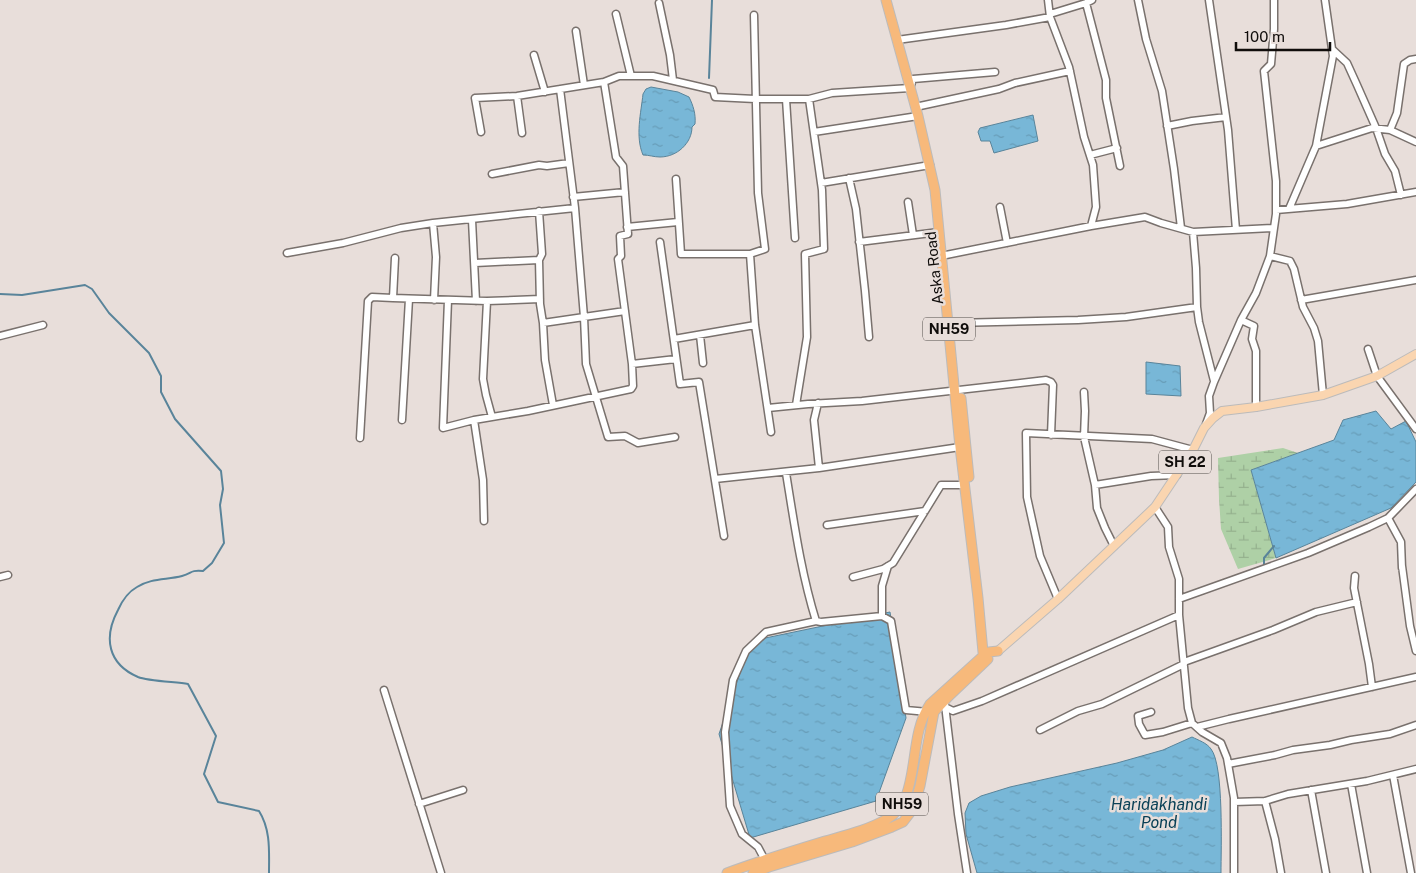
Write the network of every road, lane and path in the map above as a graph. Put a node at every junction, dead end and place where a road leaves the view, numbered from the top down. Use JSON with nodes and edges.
{"nodes":[{"id":1,"x":886,"y":0,"type":"edge"},
{"id":2,"x":891,"y":0,"type":"edge"},
{"id":3,"x":1048,"y":0,"type":"edge"},
{"id":4,"x":1138,"y":0,"type":"edge"},
{"id":5,"x":1209,"y":0,"type":"edge"},
{"id":6,"x":1274,"y":0,"type":"edge"},
{"id":7,"x":1325,"y":0,"type":"edge"},
{"id":8,"x":1089,"y":2,"type":"edge"},
{"id":9,"x":658,"y":3,"type":"dead end"},
{"id":10,"x":616,"y":14,"type":"dead end"},
{"id":11,"x":754,"y":15,"type":"dead end"},
{"id":12,"x":1050,"y":16,"type":"junction"},
{"id":13,"x":576,"y":31,"type":"dead end"},
{"id":14,"x":899,"y":40,"type":"junction"},
{"id":15,"x":1333,"y":50,"type":"junction"},
{"id":16,"x":534,"y":55,"type":"dead end"},
{"id":17,"x":1416,"y":59,"type":"edge"},
{"id":18,"x":1070,"y":71,"type":"junction"},
{"id":19,"x":995,"y":72,"type":"dead end"},
{"id":20,"x":631,"y":76,"type":"junction"},
{"id":21,"x":673,"y":80,"type":"junction"},
{"id":22,"x":604,"y":82,"type":"junction"},
{"id":23,"x":912,"y":83,"type":"junction"},
{"id":24,"x":584,"y":85,"type":"junction"},
{"id":25,"x":560,"y":89,"type":"junction"},
{"id":26,"x":545,"y":92,"type":"junction"},
{"id":27,"x":517,"y":96,"type":"junction"},
{"id":28,"x":755,"y":99,"type":"junction"},
{"id":29,"x":786,"y":99,"type":"junction"},
{"id":30,"x":809,"y":99,"type":"junction"},
{"id":31,"x":920,"y":106,"type":"junction"},
{"id":32,"x":918,"y":116,"type":"junction"},
{"id":33,"x":1226,"y":117,"type":"junction"},
{"id":34,"x":1167,"y":126,"type":"junction"},
{"id":35,"x":1376,"y":128,"type":"junction"},
{"id":36,"x":1390,"y":130,"type":"junction"},
{"id":37,"x":481,"y":132,"type":"dead end"},
{"id":38,"x":814,"y":132,"type":"junction"},
{"id":39,"x":522,"y":134,"type":"dead end"},
{"id":40,"x":1416,"y":142,"type":"edge"},
{"id":41,"x":1316,"y":146,"type":"junction"},
{"id":42,"x":1117,"y":148,"type":"junction"},
{"id":43,"x":1090,"y":155,"type":"junction"},
{"id":44,"x":569,"y":164,"type":"junction"},
{"id":45,"x":930,"y":165,"type":"junction"},
{"id":46,"x":1120,"y":166,"type":"dead end"},
{"id":47,"x":492,"y":174,"type":"dead end"},
{"id":48,"x":849,"y":178,"type":"junction"},
{"id":49,"x":676,"y":179,"type":"dead end"},
{"id":50,"x":821,"y":183,"type":"junction"},
{"id":51,"x":624,"y":192,"type":"junction"},
{"id":52,"x":1416,"y":192,"type":"edge"},
{"id":53,"x":1401,"y":195,"type":"junction"},
{"id":54,"x":573,"y":197,"type":"junction"},
{"id":55,"x":908,"y":202,"type":"dead end"},
{"id":56,"x":1000,"y":206,"type":"dead end"},
{"id":57,"x":574,"y":208,"type":"junction"},
{"id":58,"x":1289,"y":209,"type":"junction"},
{"id":59,"x":1276,"y":210,"type":"junction"},
{"id":60,"x":540,"y":211,"type":"junction"},
{"id":61,"x":472,"y":220,"type":"junction"},
{"id":62,"x":678,"y":222,"type":"junction"},
{"id":63,"x":433,"y":223,"type":"junction"},
{"id":64,"x":1091,"y":226,"type":"junction"},
{"id":65,"x":627,"y":227,"type":"junction"},
{"id":66,"x":1181,"y":228,"type":"junction"},
{"id":67,"x":1274,"y":228,"type":"junction"},
{"id":68,"x":1236,"y":230,"type":"junction"},
{"id":69,"x":939,"y":232,"type":"junction"},
{"id":70,"x":1193,"y":232,"type":"junction"},
{"id":71,"x":913,"y":235,"type":"junction"},
{"id":72,"x":795,"y":238,"type":"dead end"},
{"id":73,"x":660,"y":242,"type":"dead end"},
{"id":74,"x":859,"y":242,"type":"junction"},
{"id":75,"x":1006,"y":243,"type":"junction"},
{"id":76,"x":287,"y":253,"type":"dead end"},
{"id":77,"x":750,"y":254,"type":"junction"},
{"id":78,"x":944,"y":255,"type":"junction"},
{"id":79,"x":1270,"y":256,"type":"junction"},
{"id":80,"x":395,"y":258,"type":"dead end"},
{"id":81,"x":539,"y":260,"type":"junction"},
{"id":82,"x":475,"y":263,"type":"junction"},
{"id":83,"x":1416,"y":280,"type":"edge"},
{"id":84,"x":393,"y":298,"type":"junction"},
{"id":85,"x":409,"y":299,"type":"junction"},
{"id":86,"x":540,"y":299,"type":"junction"},
{"id":87,"x":434,"y":300,"type":"junction"},
{"id":88,"x":448,"y":300,"type":"junction"},
{"id":89,"x":476,"y":300,"type":"junction"},
{"id":90,"x":1301,"y":300,"type":"junction"},
{"id":91,"x":487,"y":301,"type":"junction"},
{"id":92,"x":1197,"y":306,"type":"junction"},
{"id":93,"x":625,"y":312,"type":"junction"},
{"id":94,"x":584,"y":317,"type":"junction"},
{"id":95,"x":1241,"y":320,"type":"junction"},
{"id":96,"x":543,"y":323,"type":"junction"},
{"id":97,"x":953,"y":323,"type":"junction"},
{"id":98,"x":43,"y":325,"type":"dead end"},
{"id":99,"x":755,"y":325,"type":"junction"},
{"id":100,"x":700,"y":335,"type":"junction"},
{"id":101,"x":0,"y":336,"type":"edge"},
{"id":102,"x":869,"y":338,"type":"dead end"},
{"id":103,"x":674,"y":339,"type":"junction"},
{"id":104,"x":1368,"y":349,"type":"dead end"},
{"id":105,"x":1416,"y":354,"type":"edge"},
{"id":106,"x":676,"y":359,"type":"junction"},
{"id":107,"x":703,"y":363,"type":"dead end"},
{"id":108,"x":632,"y":364,"type":"junction"},
{"id":109,"x":1377,"y":376,"type":"junction"},
{"id":110,"x":1214,"y":382,"type":"junction"},
{"id":111,"x":958,"y":389,"type":"junction"},
{"id":112,"x":1084,"y":392,"type":"dead end"},
{"id":113,"x":1323,"y":395,"type":"junction"},
{"id":114,"x":596,"y":396,"type":"junction"},
{"id":115,"x":818,"y":403,"type":"junction"},
{"id":116,"x":553,"y":405,"type":"junction"},
{"id":117,"x":796,"y":405,"type":"junction"},
{"id":118,"x":1256,"y":407,"type":"junction"},
{"id":119,"x":768,"y":408,"type":"junction"},
{"id":120,"x":492,"y":418,"type":"junction"},
{"id":121,"x":402,"y":420,"type":"dead end"},
{"id":122,"x":474,"y":420,"type":"junction"},
{"id":123,"x":1204,"y":428,"type":"junction"},
{"id":124,"x":1416,"y":429,"type":"edge"},
{"id":125,"x":771,"y":432,"type":"dead end"},
{"id":126,"x":1051,"y":434,"type":"junction"},
{"id":127,"x":1084,"y":436,"type":"junction"},
{"id":128,"x":675,"y":437,"type":"dead end"},
{"id":129,"x":360,"y":438,"type":"dead end"},
{"id":130,"x":960,"y":448,"type":"junction"},
{"id":131,"x":1193,"y":450,"type":"junction"},
{"id":132,"x":820,"y":468,"type":"junction"},
{"id":133,"x":786,"y":473,"type":"junction"},
{"id":134,"x":1177,"y":475,"type":"junction"},
{"id":135,"x":715,"y":479,"type":"junction"},
{"id":136,"x":964,"y":484,"type":"junction"},
{"id":137,"x":1095,"y":486,"type":"junction"},
{"id":138,"x":1416,"y":489,"type":"edge"},
{"id":139,"x":1155,"y":507,"type":"junction"},
{"id":140,"x":925,"y":510,"type":"junction"},
{"id":141,"x":1388,"y":518,"type":"junction"},
{"id":142,"x":484,"y":521,"type":"dead end"},
{"id":143,"x":827,"y":525,"type":"dead end"},
{"id":144,"x":724,"y":536,"type":"dead end"},
{"id":145,"x":1114,"y":546,"type":"junction"},
{"id":146,"x":888,"y":566,"type":"junction"},
{"id":147,"x":8,"y":575,"type":"dead end"},
{"id":148,"x":1355,"y":576,"type":"dead end"},
{"id":149,"x":0,"y":577,"type":"edge"},
{"id":150,"x":853,"y":577,"type":"dead end"},
{"id":151,"x":1058,"y":599,"type":"junction"},
{"id":152,"x":1179,"y":599,"type":"junction"},
{"id":153,"x":1357,"y":602,"type":"junction"},
{"id":154,"x":1179,"y":615,"type":"junction"},
{"id":155,"x":882,"y":616,"type":"junction"},
{"id":156,"x":816,"y":621,"type":"junction"},
{"id":157,"x":1416,"y":651,"type":"edge"},
{"id":158,"x":989,"y":656,"type":"junction"},
{"id":159,"x":1184,"y":663,"type":"junction"},
{"id":160,"x":1416,"y":677,"type":"edge"},
{"id":161,"x":1372,"y":688,"type":"junction"},
{"id":162,"x":384,"y":690,"type":"dead end"},
{"id":163,"x":944,"y":704,"type":"junction"},
{"id":164,"x":929,"y":712,"type":"junction"},
{"id":165,"x":1151,"y":712,"type":"dead end"},
{"id":166,"x":1195,"y":725,"type":"junction"},
{"id":167,"x":1416,"y":725,"type":"edge"},
{"id":168,"x":1040,"y":730,"type":"dead end"},
{"id":169,"x":1228,"y":764,"type":"junction"},
{"id":170,"x":1416,"y":769,"type":"edge"},
{"id":171,"x":1393,"y":775,"type":"junction"},
{"id":172,"x":1351,"y":784,"type":"junction"},
{"id":173,"x":463,"y":790,"type":"dead end"},
{"id":174,"x":1311,"y":790,"type":"junction"},
{"id":175,"x":1265,"y":801,"type":"junction"},
{"id":176,"x":1234,"y":802,"type":"junction"},
{"id":177,"x":420,"y":804,"type":"junction"},
{"id":178,"x":767,"y":863,"type":"junction"},
{"id":179,"x":441,"y":873,"type":"edge"},
{"id":180,"x":727,"y":873,"type":"edge"},
{"id":181,"x":753,"y":873,"type":"edge"},
{"id":182,"x":967,"y":873,"type":"edge"},
{"id":183,"x":1234,"y":873,"type":"edge"},
{"id":184,"x":1281,"y":873,"type":"edge"},
{"id":185,"x":1326,"y":873,"type":"edge"},
{"id":186,"x":1367,"y":873,"type":"edge"},
{"id":187,"x":1411,"y":873,"type":"edge"}],
"edges":[{"from":1,"to":14,"type":"highway","number":"NH59"},
{"from":2,"to":14,"type":"highway","name":"Aska Road","number":"NH59"},
{"from":3,"to":12,"type":"street"},
{"from":4,"to":34,"type":"street"},
{"from":5,"to":33,"type":"street"},
{"from":6,"to":59,"type":"street"},
{"from":7,"to":15,"type":"street"},
{"from":8,"to":12,"type":"street"},
{"from":8,"to":42,"type":"street"},
{"from":9,"to":21,"type":"street"},
{"from":10,"to":20,"type":"street"},
{"from":11,"to":28,"type":"street"},
{"from":12,"to":14,"type":"street"},
{"from":12,"to":18,"type":"street"},
{"from":13,"to":24,"type":"street"},
{"from":14,"to":23,"type":"highway","name":"Aska Road","number":"NH59"},
{"from":15,"to":35,"type":"street"},
{"from":15,"to":41,"type":"street"},
{"from":16,"to":26,"type":"street"},
{"from":17,"to":36,"type":"street"},
{"from":18,"to":31,"type":"street"},
{"from":18,"to":43,"type":"street"},
{"from":19,"to":23,"type":"street"},
{"from":20,"to":21,"type":"street"},
{"from":20,"to":22,"type":"street"},
{"from":21,"to":28,"type":"street"},
{"from":22,"to":24,"type":"street"},
{"from":22,"to":51,"type":"street"},
{"from":23,"to":30,"type":"street"},
{"from":23,"to":31,"type":"highway","name":"Aska Road","number":"NH59"},
{"from":23,"to":32,"type":"highway","number":"NH59"},
{"from":24,"to":25,"type":"street"},
{"from":25,"to":26,"type":"street"},
{"from":25,"to":44,"type":"street"},
{"from":26,"to":27,"type":"street"},
{"from":27,"to":37,"type":"street"},
{"from":27,"to":39,"type":"street"},
{"from":28,"to":29,"type":"street"},
{"from":28,"to":77,"type":"street"},
{"from":29,"to":30,"type":"street"},
{"from":29,"to":72,"type":"street"},
{"from":30,"to":38,"type":"street"},
{"from":31,"to":78,"type":"highway","name":"Aska Road","number":"NH59"},
{"from":32,"to":38,"type":"street"},
{"from":32,"to":45,"type":"highway","number":"NH59"},
{"from":33,"to":34,"type":"street"},
{"from":33,"to":68,"type":"street"},
{"from":34,"to":66,"type":"street"},
{"from":35,"to":36,"type":"street"},
{"from":35,"to":41,"type":"street"},
{"from":35,"to":53,"type":"street"},
{"from":36,"to":40,"type":"street"},
{"from":38,"to":50,"type":"street"},
{"from":41,"to":58,"type":"street"},
{"from":42,"to":43,"type":"street"},
{"from":42,"to":46,"type":"street"},
{"from":43,"to":64,"type":"street"},
{"from":44,"to":47,"type":"street"},
{"from":44,"to":54,"type":"street"},
{"from":45,"to":48,"type":"street"},
{"from":45,"to":69,"type":"highway","number":"NH59"},
{"from":48,"to":50,"type":"street"},
{"from":48,"to":74,"type":"street"},
{"from":49,"to":62,"type":"street"},
{"from":50,"to":117,"type":"street"},
{"from":51,"to":54,"type":"street"},
{"from":51,"to":65,"type":"street"},
{"from":52,"to":53,"type":"street"},
{"from":53,"to":58,"type":"street"},
{"from":54,"to":57,"type":"street"},
{"from":55,"to":71,"type":"street"},
{"from":56,"to":75,"type":"street"},
{"from":57,"to":60,"type":"street"},
{"from":57,"to":94,"type":"street"},
{"from":58,"to":59,"type":"street"},
{"from":59,"to":67,"type":"street"},
{"from":60,"to":61,"type":"street"},
{"from":60,"to":81,"type":"street"},
{"from":61,"to":63,"type":"street"},
{"from":61,"to":82,"type":"street"},
{"from":62,"to":65,"type":"street"},
{"from":62,"to":77,"type":"street"},
{"from":63,"to":76,"type":"street"},
{"from":63,"to":87,"type":"street"},
{"from":64,"to":66,"type":"street"},
{"from":64,"to":75,"type":"street"},
{"from":65,"to":93,"type":"street"},
{"from":66,"to":70,"type":"street"},
{"from":67,"to":68,"type":"street"},
{"from":67,"to":79,"type":"street"},
{"from":68,"to":70,"type":"street"},
{"from":69,"to":71,"type":"street"},
{"from":69,"to":78,"type":"highway","number":"NH59"},
{"from":70,"to":92,"type":"street"},
{"from":71,"to":74,"type":"street"},
{"from":73,"to":103,"type":"street"},
{"from":74,"to":102,"type":"street"},
{"from":75,"to":78,"type":"street"},
{"from":77,"to":99,"type":"street"},
{"from":78,"to":97,"type":"highway","name":"Aska Road","number":"NH59"},
{"from":78,"to":111,"type":"highway","number":"NH59"},
{"from":79,"to":90,"type":"street"},
{"from":79,"to":95,"type":"street"},
{"from":80,"to":84,"type":"street"},
{"from":81,"to":82,"type":"street"},
{"from":81,"to":86,"type":"street"},
{"from":82,"to":89,"type":"street"},
{"from":83,"to":90,"type":"street"},
{"from":84,"to":85,"type":"street"},
{"from":84,"to":129,"type":"street"},
{"from":85,"to":87,"type":"street"},
{"from":85,"to":121,"type":"street"},
{"from":86,"to":91,"type":"street"},
{"from":86,"to":96,"type":"street"},
{"from":87,"to":88,"type":"street"},
{"from":88,"to":89,"type":"street"},
{"from":88,"to":122,"type":"street"},
{"from":89,"to":91,"type":"street"},
{"from":90,"to":113,"type":"street"},
{"from":91,"to":120,"type":"street"},
{"from":92,"to":97,"type":"street"},
{"from":92,"to":110,"type":"street"},
{"from":93,"to":94,"type":"street"},
{"from":93,"to":108,"type":"street"},
{"from":94,"to":96,"type":"street"},
{"from":94,"to":114,"type":"street"},
{"from":95,"to":110,"type":"street"},
{"from":95,"to":118,"type":"street"},
{"from":96,"to":116,"type":"street"},
{"from":97,"to":111,"type":"highway","name":"Aska Road","number":"NH59"},
{"from":98,"to":101,"type":"street"},
{"from":99,"to":100,"type":"street"},
{"from":99,"to":119,"type":"street"},
{"from":100,"to":103,"type":"street"},
{"from":100,"to":107,"type":"street"},
{"from":103,"to":106,"type":"street"},
{"from":104,"to":109,"type":"street"},
{"from":105,"to":109,"type":"main road","number":"SH 22"},
{"from":106,"to":108,"type":"street"},
{"from":106,"to":135,"type":"street"},
{"from":108,"to":114,"type":"street"},
{"from":109,"to":113,"type":"main road","number":"SH 22"},
{"from":109,"to":124,"type":"street"},
{"from":110,"to":123,"type":"street"},
{"from":111,"to":115,"type":"street"},
{"from":111,"to":126,"type":"street"},
{"from":111,"to":130,"type":"highway","number":"NH59"},
{"from":111,"to":158,"type":"highway","name":"Aska Road","number":"NH59"},
{"from":112,"to":127,"type":"street"},
{"from":113,"to":118,"type":"main road","number":"SH 22"},
{"from":114,"to":116,"type":"street"},
{"from":114,"to":128,"type":"street"},
{"from":115,"to":117,"type":"street"},
{"from":115,"to":132,"type":"street"},
{"from":116,"to":120,"type":"street"},
{"from":117,"to":119,"type":"street"},
{"from":118,"to":123,"type":"main road","number":"SH 22"},
{"from":119,"to":125,"type":"street"},
{"from":120,"to":122,"type":"street"},
{"from":122,"to":142,"type":"street"},
{"from":123,"to":131,"type":"main road","number":"SH 22"},
{"from":126,"to":127,"type":"street"},
{"from":126,"to":151,"type":"street"},
{"from":127,"to":131,"type":"street"},
{"from":127,"to":137,"type":"street"},
{"from":130,"to":132,"type":"street"},
{"from":130,"to":136,"type":"highway","number":"NH59"},
{"from":131,"to":134,"type":"main road","number":"SH 22"},
{"from":132,"to":133,"type":"street"},
{"from":133,"to":135,"type":"street"},
{"from":133,"to":156,"type":"street"},
{"from":134,"to":137,"type":"street"},
{"from":134,"to":139,"type":"main road","number":"SH 22"},
{"from":135,"to":144,"type":"street"},
{"from":136,"to":140,"type":"street"},
{"from":136,"to":158,"type":"highway","number":"NH59"},
{"from":137,"to":145,"type":"street"},
{"from":138,"to":141,"type":"street"},
{"from":139,"to":145,"type":"main road","number":"SH 22"},
{"from":139,"to":152,"type":"street"},
{"from":140,"to":143,"type":"street"},
{"from":140,"to":146,"type":"street"},
{"from":141,"to":152,"type":"street"},
{"from":141,"to":157,"type":"street"},
{"from":145,"to":151,"type":"main road","number":"SH 22"},
{"from":146,"to":150,"type":"street"},
{"from":146,"to":155,"type":"street"},
{"from":147,"to":149,"type":"street"},
{"from":148,"to":153,"type":"street"},
{"from":151,"to":158,"type":"main road","number":"SH 22"},
{"from":152,"to":154,"type":"street"},
{"from":153,"to":159,"type":"street"},
{"from":153,"to":161,"type":"street"},
{"from":154,"to":159,"type":"street"},
{"from":154,"to":163,"type":"street"},
{"from":155,"to":156,"type":"street"},
{"from":155,"to":164,"type":"street"},
{"from":156,"to":178,"type":"street"},
{"from":158,"to":163,"type":"highway"},
{"from":158,"to":164,"type":"highway","number":"NH59"},
{"from":159,"to":166,"type":"street"},
{"from":159,"to":168,"type":"street"},
{"from":160,"to":161,"type":"street"},
{"from":161,"to":166,"type":"street"},
{"from":162,"to":177,"type":"street"},
{"from":163,"to":164,"type":"highway"},
{"from":163,"to":182,"type":"street"},
{"from":164,"to":178,"type":"highway","number":"NH59"},
{"from":165,"to":166,"type":"street"},
{"from":166,"to":169,"type":"street"},
{"from":167,"to":169,"type":"street"},
{"from":169,"to":176,"type":"street"},
{"from":170,"to":171,"type":"street"},
{"from":171,"to":172,"type":"street"},
{"from":171,"to":187,"type":"street"},
{"from":172,"to":174,"type":"street"},
{"from":172,"to":186,"type":"street"},
{"from":173,"to":177,"type":"street"},
{"from":174,"to":175,"type":"street"},
{"from":174,"to":185,"type":"street"},
{"from":175,"to":176,"type":"street"},
{"from":175,"to":184,"type":"street"},
{"from":176,"to":183,"type":"street"},
{"from":177,"to":179,"type":"street"},
{"from":178,"to":180,"type":"highway","number":"NH59"},
{"from":178,"to":181,"type":"highway","number":"NH59"}]}
